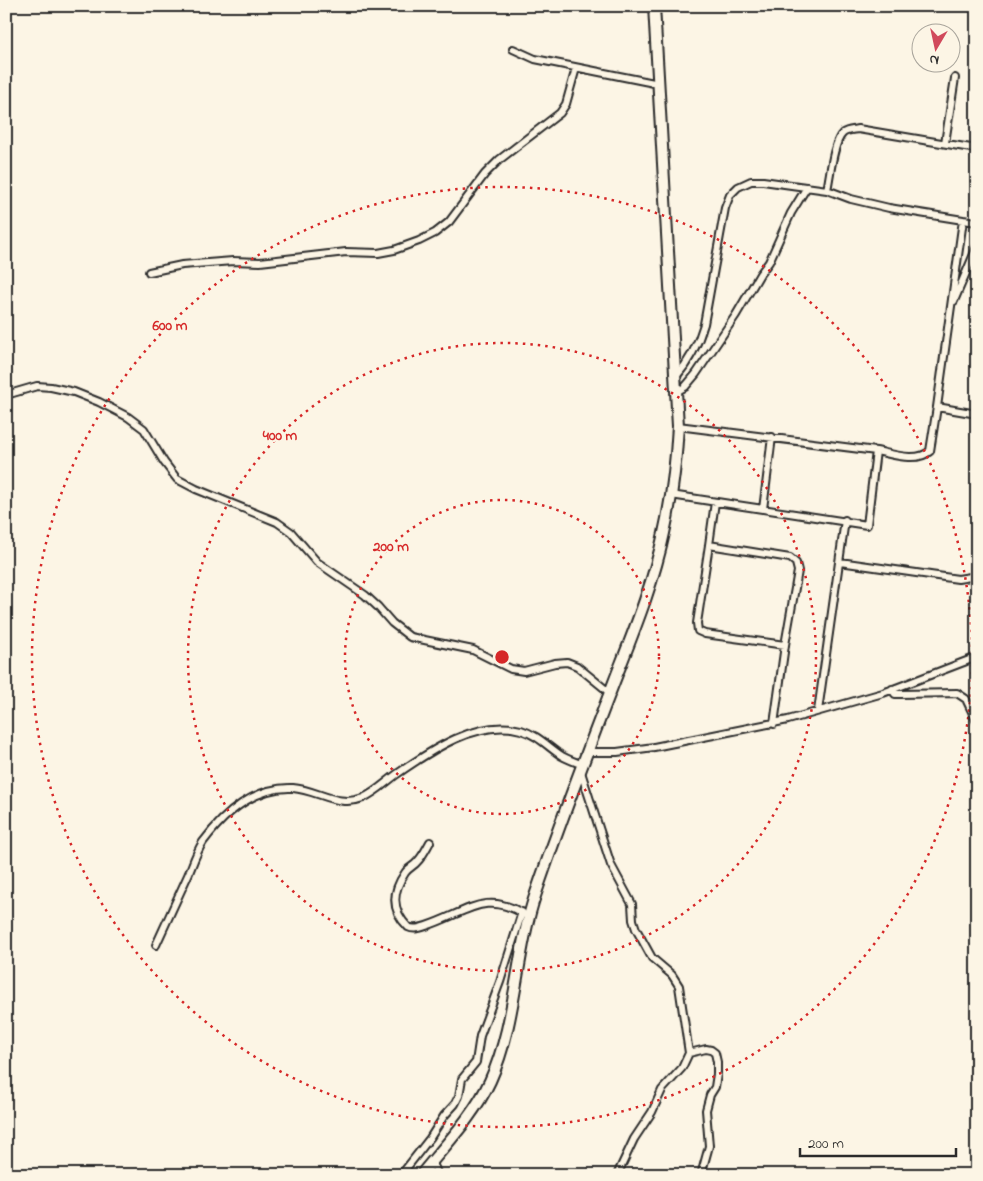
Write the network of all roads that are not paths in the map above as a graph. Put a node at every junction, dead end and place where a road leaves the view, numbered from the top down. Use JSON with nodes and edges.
{"nodes":[{"id":1,"x":654,"y":6,"type":"edge"},
{"id":2,"x":513,"y":49,"type":"dead end"},
{"id":3,"x":576,"y":68,"type":"junction"},
{"id":4,"x":955,"y":78,"type":"dead end"},
{"id":5,"x":659,"y":84,"type":"junction"},
{"id":6,"x":945,"y":144,"type":"junction"},
{"id":7,"x":977,"y":149,"type":"edge"},
{"id":8,"x":807,"y":187,"type":"junction"},
{"id":9,"x":827,"y":190,"type":"junction"},
{"id":10,"x":963,"y":220,"type":"junction"},
{"id":11,"x":977,"y":222,"type":"edge"},
{"id":12,"x":977,"y":247,"type":"edge"},
{"id":13,"x":148,"y":272,"type":"dead end"},
{"id":14,"x":951,"y":309,"type":"junction"},
{"id":15,"x":675,"y":379,"type":"junction"},
{"id":16,"x":676,"y":392,"type":"junction"},
{"id":17,"x":6,"y":395,"type":"edge"},
{"id":18,"x":937,"y":407,"type":"junction"},
{"id":19,"x":977,"y":414,"type":"edge"},
{"id":20,"x":678,"y":426,"type":"junction"},
{"id":21,"x":772,"y":438,"type":"junction"},
{"id":22,"x":876,"y":451,"type":"junction"},
{"id":23,"x":670,"y":495,"type":"junction"},
{"id":24,"x":716,"y":502,"type":"junction"},
{"id":25,"x":762,"y":509,"type":"junction"},
{"id":26,"x":845,"y":520,"type":"junction"},
{"id":27,"x":709,"y":545,"type":"junction"},
{"id":28,"x":840,"y":562,"type":"junction"},
{"id":29,"x":977,"y":576,"type":"edge"},
{"id":30,"x":785,"y":645,"type":"junction"},
{"id":31,"x":977,"y":657,"type":"edge"},
{"id":32,"x":892,"y":689,"type":"junction"},
{"id":33,"x":610,"y":693,"type":"junction"},
{"id":34,"x":818,"y":711,"type":"junction"},
{"id":35,"x":977,"y":722,"type":"edge"},
{"id":36,"x":774,"y":724,"type":"junction"},
{"id":37,"x":588,"y":752,"type":"junction"},
{"id":38,"x":582,"y":768,"type":"junction"},
{"id":39,"x":430,"y":842,"type":"dead end"},
{"id":40,"x":525,"y":914,"type":"junction"},
{"id":41,"x":156,"y":945,"type":"dead end"},
{"id":42,"x":689,"y":1053,"type":"junction"},
{"id":43,"x":432,"y":1161,"type":"junction"},
{"id":44,"x":401,"y":1175,"type":"edge"},
{"id":45,"x":421,"y":1175,"type":"edge"},
{"id":46,"x":438,"y":1175,"type":"edge"},
{"id":47,"x":617,"y":1175,"type":"edge"},
{"id":48,"x":701,"y":1175,"type":"edge"}],
"edges":[{"from":1,"to":5,"type":"highway"},
{"from":2,"to":3,"type":"street"},
{"from":3,"to":5,"type":"street"},
{"from":3,"to":13,"type":"street"},
{"from":4,"to":6,"type":"street"},
{"from":5,"to":15,"type":"highway"},
{"from":6,"to":7,"type":"street"},
{"from":6,"to":9,"type":"street"},
{"from":8,"to":9,"type":"street"},
{"from":8,"to":15,"type":"street"},
{"from":8,"to":16,"type":"street"},
{"from":9,"to":10,"type":"street"},
{"from":10,"to":11,"type":"street"},
{"from":10,"to":14,"type":"street"},
{"from":12,"to":14,"type":"street"},
{"from":14,"to":18,"type":"street"},
{"from":15,"to":16,"type":"highway"},
{"from":16,"to":20,"type":"highway"},
{"from":17,"to":33,"type":"street"},
{"from":18,"to":19,"type":"street"},
{"from":18,"to":22,"type":"street"},
{"from":20,"to":21,"type":"street"},
{"from":20,"to":23,"type":"highway"},
{"from":21,"to":22,"type":"street"},
{"from":21,"to":25,"type":"street"},
{"from":22,"to":26,"type":"street"},
{"from":23,"to":24,"type":"street"},
{"from":23,"to":33,"type":"highway"},
{"from":24,"to":25,"type":"street"},
{"from":24,"to":27,"type":"street"},
{"from":25,"to":26,"type":"street"},
{"from":26,"to":28,"type":"street"},
{"from":27,"to":30,"type":"street"},
{"from":27,"to":30,"type":"street"},
{"from":28,"to":29,"type":"street"},
{"from":28,"to":34,"type":"street"},
{"from":30,"to":36,"type":"street"},
{"from":31,"to":32,"type":"street"},
{"from":32,"to":34,"type":"street"},
{"from":32,"to":35,"type":"street"},
{"from":33,"to":37,"type":"highway"},
{"from":34,"to":36,"type":"street"},
{"from":36,"to":37,"type":"street"},
{"from":37,"to":38,"type":"highway"},
{"from":38,"to":40,"type":"highway"},
{"from":38,"to":41,"type":"street"},
{"from":38,"to":42,"type":"street"},
{"from":39,"to":40,"type":"street"},
{"from":40,"to":43,"type":"highway"},
{"from":40,"to":44,"type":"street"},
{"from":42,"to":47,"type":"street"},
{"from":42,"to":48,"type":"street"},
{"from":43,"to":45,"type":"highway"},
{"from":43,"to":46,"type":"street"}]}
